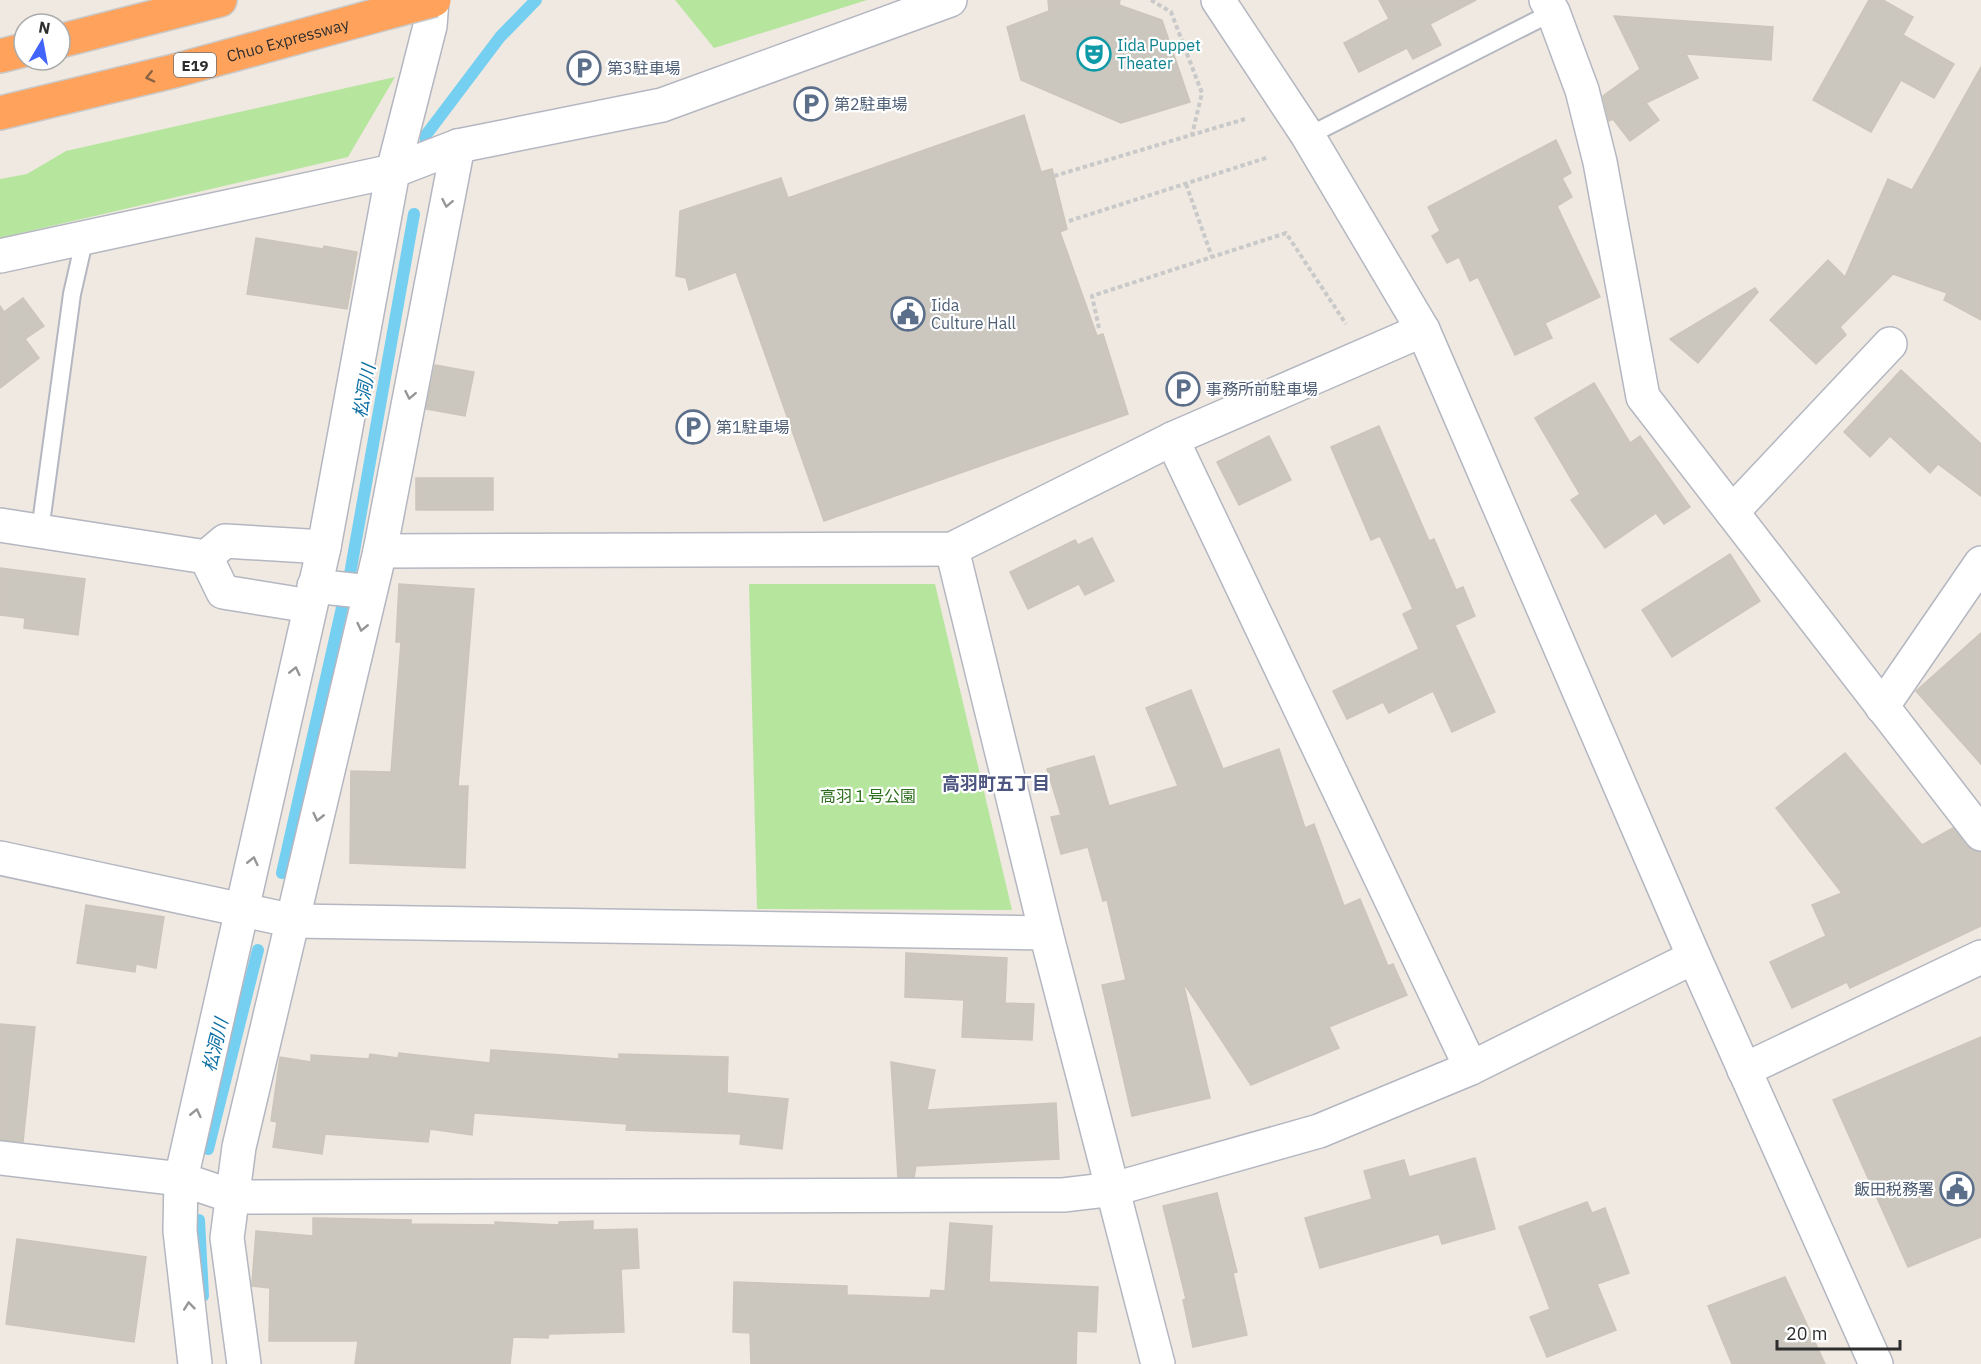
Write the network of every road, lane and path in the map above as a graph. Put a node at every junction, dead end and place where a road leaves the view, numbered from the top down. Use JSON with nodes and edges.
{"nodes":[{"id":1,"x":220,"y":0,"type":"edge"},
{"id":2,"x":433,"y":0,"type":"edge"},
{"id":3,"x":950,"y":0,"type":"edge"},
{"id":4,"x":1151,"y":0,"type":"edge"},
{"id":5,"x":1218,"y":0,"type":"edge"},
{"id":6,"x":1549,"y":6,"type":"edge"},
{"id":7,"x":72,"y":38,"type":"edge"},
{"id":8,"x":0,"y":112,"type":"edge"},
{"id":9,"x":1245,"y":119,"type":"dead end"},
{"id":10,"x":1192,"y":135,"type":"junction"},
{"id":11,"x":1308,"y":136,"type":"junction"},
{"id":12,"x":458,"y":146,"type":"junction"},
{"id":13,"x":1269,"y":157,"type":"dead end"},
{"id":14,"x":393,"y":171,"type":"junction"},
{"id":15,"x":1054,"y":176,"type":"dead end"},
{"id":16,"x":1186,"y":184,"type":"junction"},
{"id":17,"x":1069,"y":221,"type":"dead end"},
{"id":18,"x":85,"y":237,"type":"junction"},
{"id":19,"x":0,"y":256,"type":"edge"},
{"id":20,"x":1212,"y":257,"type":"junction"},
{"id":21,"x":1099,"y":328,"type":"dead end"},
{"id":22,"x":1350,"y":329,"type":"dead end"},
{"id":23,"x":1424,"y":330,"type":"junction"},
{"id":24,"x":1890,"y":344,"type":"dead end"},
{"id":25,"x":1172,"y":439,"type":"junction"},
{"id":26,"x":1732,"y":512,"type":"junction"},
{"id":27,"x":0,"y":525,"type":"edge"},
{"id":28,"x":40,"y":531,"type":"junction"},
{"id":29,"x":324,"y":547,"type":"junction"},
{"id":30,"x":952,"y":549,"type":"junction"},
{"id":31,"x":380,"y":551,"type":"junction"},
{"id":32,"x":206,"y":557,"type":"junction"},
{"id":33,"x":1981,"y":563,"type":"edge"},
{"id":34,"x":370,"y":592,"type":"junction"},
{"id":35,"x":312,"y":596,"type":"junction"},
{"id":36,"x":1882,"y":707,"type":"junction"},
{"id":37,"x":1981,"y":834,"type":"edge"},
{"id":38,"x":0,"y":858,"type":"edge"},
{"id":39,"x":242,"y":909,"type":"junction"},
{"id":40,"x":294,"y":921,"type":"junction"},
{"id":41,"x":1046,"y":933,"type":"junction"},
{"id":42,"x":1694,"y":957,"type":"junction"},
{"id":43,"x":1981,"y":957,"type":"edge"},
{"id":44,"x":1471,"y":1068,"type":"junction"},
{"id":45,"x":1744,"y":1070,"type":"junction"},
{"id":46,"x":0,"y":1158,"type":"edge"},
{"id":47,"x":181,"y":1179,"type":"junction"},
{"id":48,"x":1114,"y":1189,"type":"junction"},
{"id":49,"x":234,"y":1197,"type":"junction"},
{"id":50,"x":195,"y":1364,"type":"edge"},
{"id":51,"x":244,"y":1364,"type":"edge"},
{"id":52,"x":1158,"y":1364,"type":"edge"},
{"id":53,"x":1876,"y":1364,"type":"edge"}],
"edges":[{"from":1,"to":7,"type":"highway"},
{"from":2,"to":8,"type":"highway","name":"Chuo Expressway","number":"E19","one_way":true,"bridge":true},
{"from":2,"to":14,"type":"street"},
{"from":3,"to":12,"type":"street"},
{"from":4,"to":10,"type":"path"},
{"from":5,"to":11,"type":"street"},
{"from":6,"to":11,"type":"lane"},
{"from":6,"to":26,"type":"street"},
{"from":9,"to":10,"type":"path"},
{"from":10,"to":15,"type":"path"},
{"from":11,"to":23,"type":"street"},
{"from":12,"to":14,"type":"street"},
{"from":12,"to":31,"type":"street","one_way":true},
{"from":13,"to":16,"type":"path"},
{"from":14,"to":18,"type":"street"},
{"from":14,"to":29,"type":"street"},
{"from":16,"to":17,"type":"path"},
{"from":16,"to":20,"type":"path"},
{"from":18,"to":19,"type":"street"},
{"from":18,"to":28,"type":"lane"},
{"from":20,"to":21,"type":"path"},
{"from":20,"to":22,"type":"path"},
{"from":23,"to":25,"type":"street"},
{"from":23,"to":42,"type":"street"},
{"from":24,"to":26,"type":"street"},
{"from":25,"to":30,"type":"street"},
{"from":25,"to":44,"type":"street"},
{"from":26,"to":36,"type":"street"},
{"from":27,"to":28,"type":"street"},
{"from":28,"to":32,"type":"street"},
{"from":29,"to":32,"type":"street"},
{"from":29,"to":35,"type":"street"},
{"from":30,"to":31,"type":"street"},
{"from":30,"to":41,"type":"street"},
{"from":31,"to":34,"type":"street"},
{"from":32,"to":35,"type":"street"},
{"from":33,"to":36,"type":"street"},
{"from":34,"to":35,"type":"street"},
{"from":34,"to":40,"type":"street","one_way":true},
{"from":39,"to":35,"type":"street","one_way":true},
{"from":36,"to":37,"type":"street"},
{"from":38,"to":39,"type":"street"},
{"from":39,"to":40,"type":"street"},
{"from":47,"to":39,"type":"street","one_way":true},
{"from":40,"to":41,"type":"street"},
{"from":40,"to":49,"type":"street"},
{"from":41,"to":48,"type":"street"},
{"from":42,"to":44,"type":"street"},
{"from":42,"to":45,"type":"street"},
{"from":43,"to":45,"type":"street"},
{"from":44,"to":48,"type":"street"},
{"from":45,"to":53,"type":"street"},
{"from":46,"to":47,"type":"street"},
{"from":47,"to":49,"type":"street"},
{"from":50,"to":47,"type":"street","one_way":true},
{"from":48,"to":49,"type":"street"},
{"from":48,"to":52,"type":"street"},
{"from":49,"to":51,"type":"street"}]}
